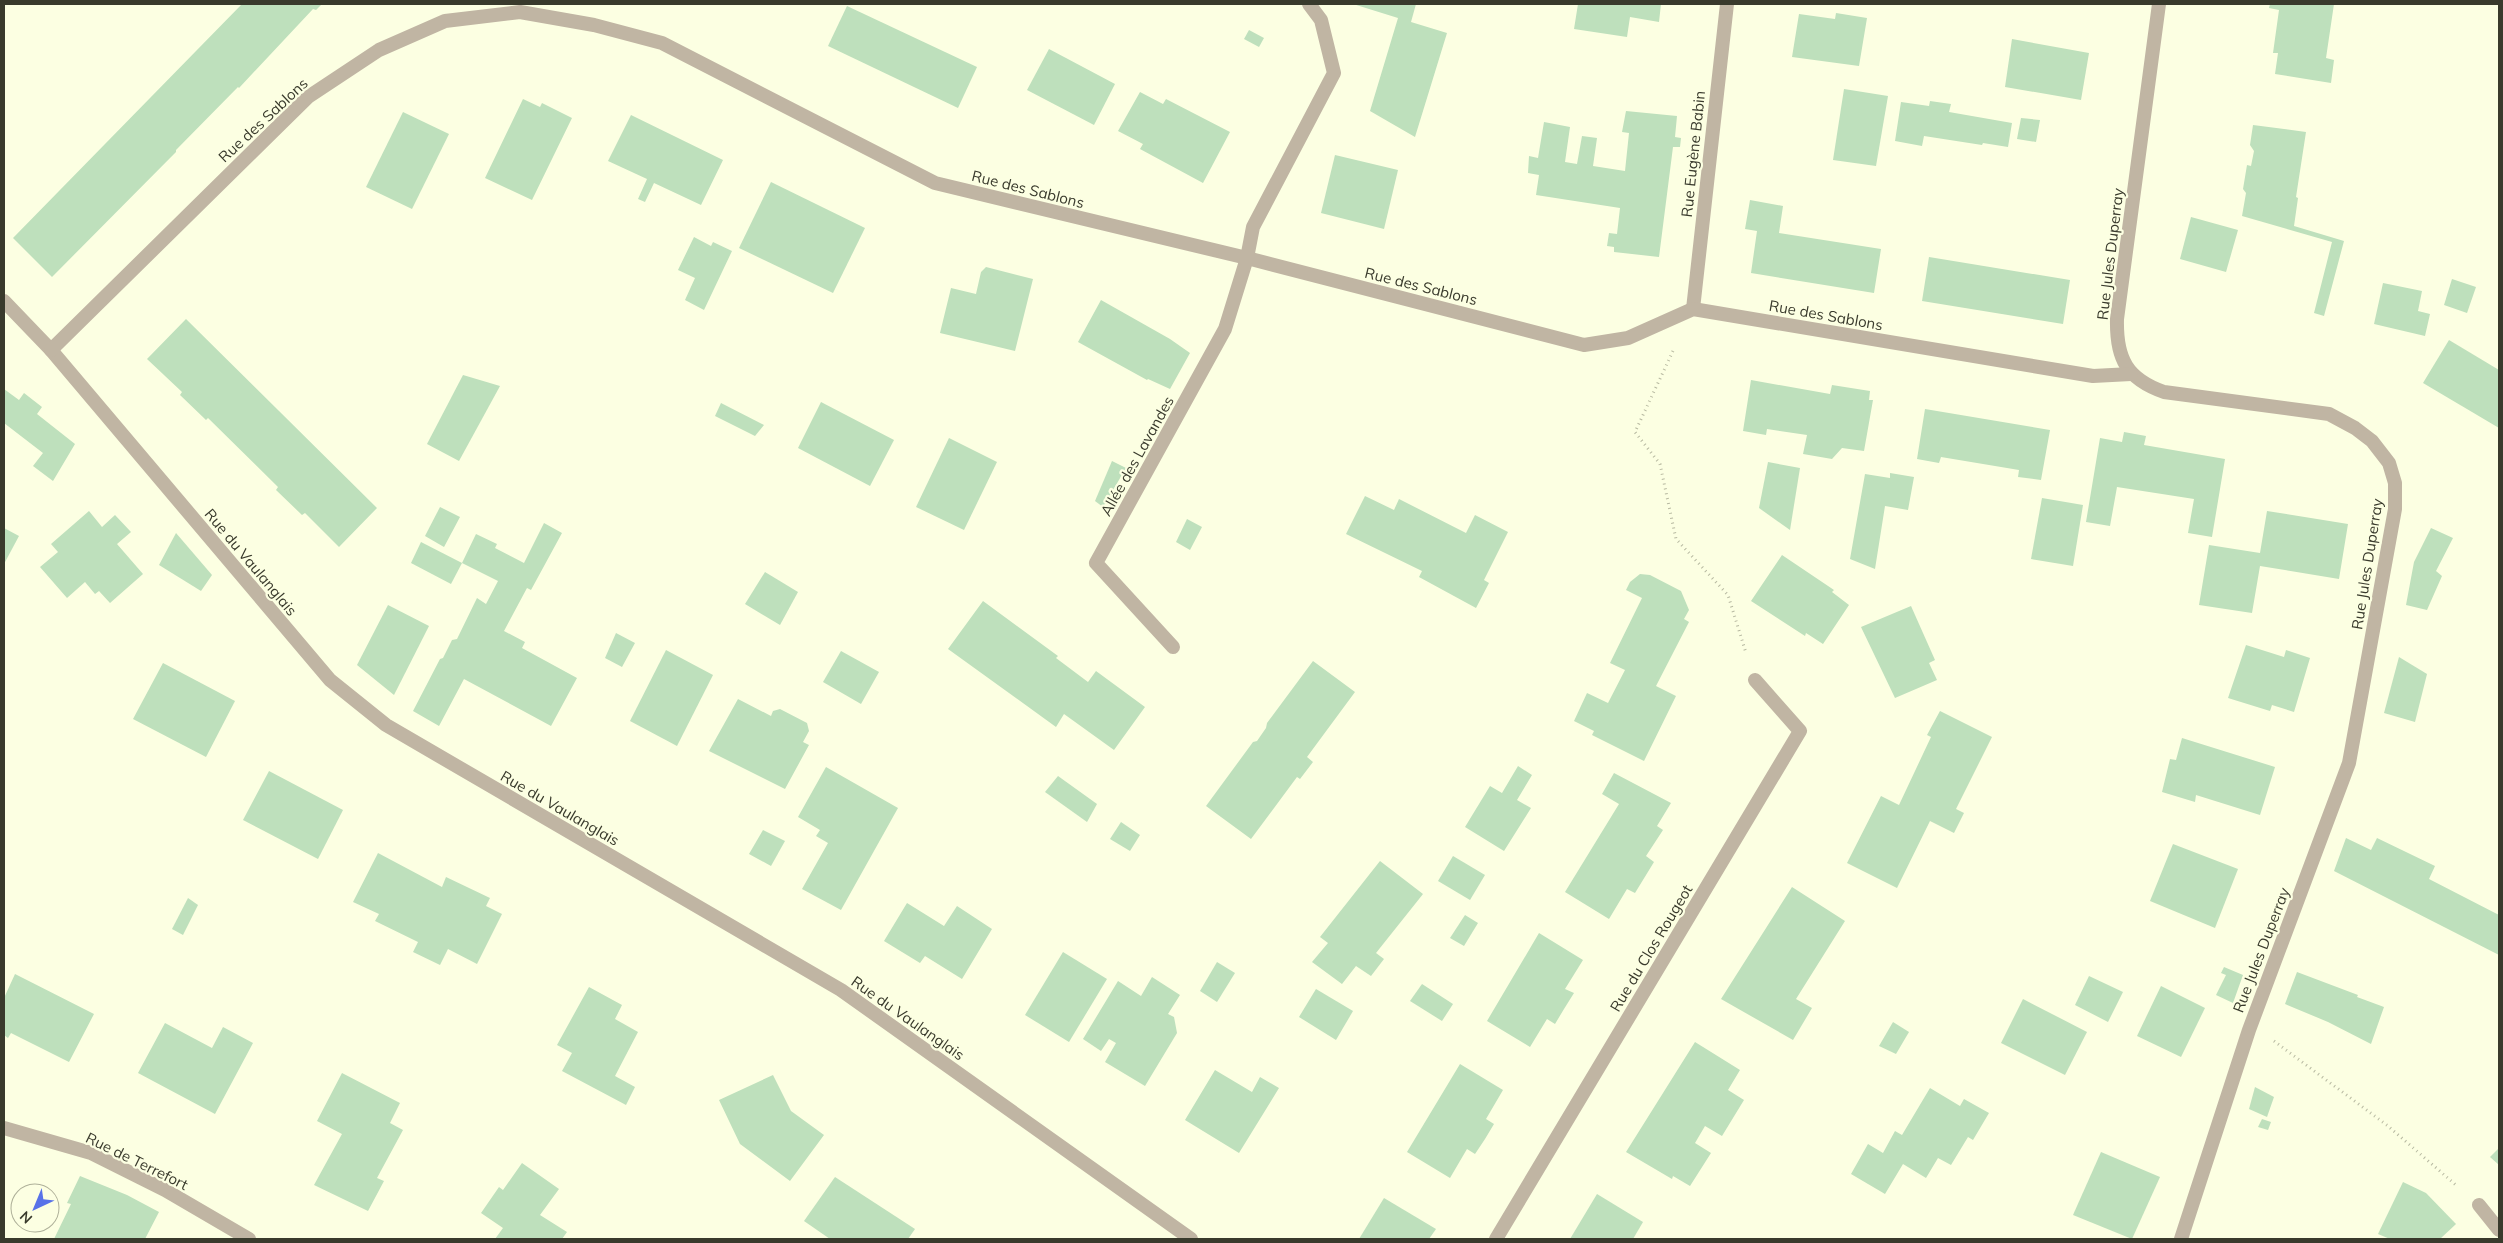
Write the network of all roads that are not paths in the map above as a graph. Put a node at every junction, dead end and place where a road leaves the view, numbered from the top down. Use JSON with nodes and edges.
{"nodes":[{"id":1,"x":1309,"y":4,"type":"edge"},
{"id":2,"x":1726,"y":4,"type":"edge"},
{"id":3,"x":2159,"y":4,"type":"edge"},
{"id":4,"x":1247,"y":258,"type":"junction"},
{"id":5,"x":4,"y":301,"type":"edge"},
{"id":6,"x":1693,"y":309,"type":"junction"},
{"id":7,"x":51,"y":350,"type":"junction"},
{"id":8,"x":2132,"y":374,"type":"junction"},
{"id":9,"x":1173,"y":647,"type":"dead end"},
{"id":10,"x":1755,"y":680,"type":"road end"},
{"id":11,"x":4,"y":1128,"type":"edge"},
{"id":12,"x":2479,"y":1205,"type":"road end"},
{"id":13,"x":2499,"y":1230,"type":"edge"},
{"id":14,"x":250,"y":1239,"type":"edge"},
{"id":15,"x":1191,"y":1239,"type":"edge"},
{"id":16,"x":1496,"y":1239,"type":"edge"},
{"id":17,"x":2181,"y":1239,"type":"edge"}],
"edges":[{"from":1,"to":4,"type":"street"},
{"from":2,"to":6,"type":"street","name":"Rue Eugène Babin"},
{"from":3,"to":8,"type":"street","name":"Rue Jules Duperray"},
{"from":4,"to":6,"type":"street","name":"Rue des Sablons"},
{"from":4,"to":7,"type":"street","name":"Rue des Sablons"},
{"from":4,"to":9,"type":"street","name":"Allée des Lavandes"},
{"from":5,"to":7,"type":"street","name":"Rue du Vaulanglais"},
{"from":6,"to":8,"type":"street","name":"Rue des Sablons"},
{"from":7,"to":15,"type":"street","name":"Rue du Vaulanglais"},
{"from":8,"to":17,"type":"street","name":"Rue Jules Duperray"},
{"from":10,"to":16,"type":"street","name":"Rue du Clos Rougeot"},
{"from":11,"to":14,"type":"street","name":"Rue de Terrefort"},
{"from":12,"to":13,"type":"street"}]}
